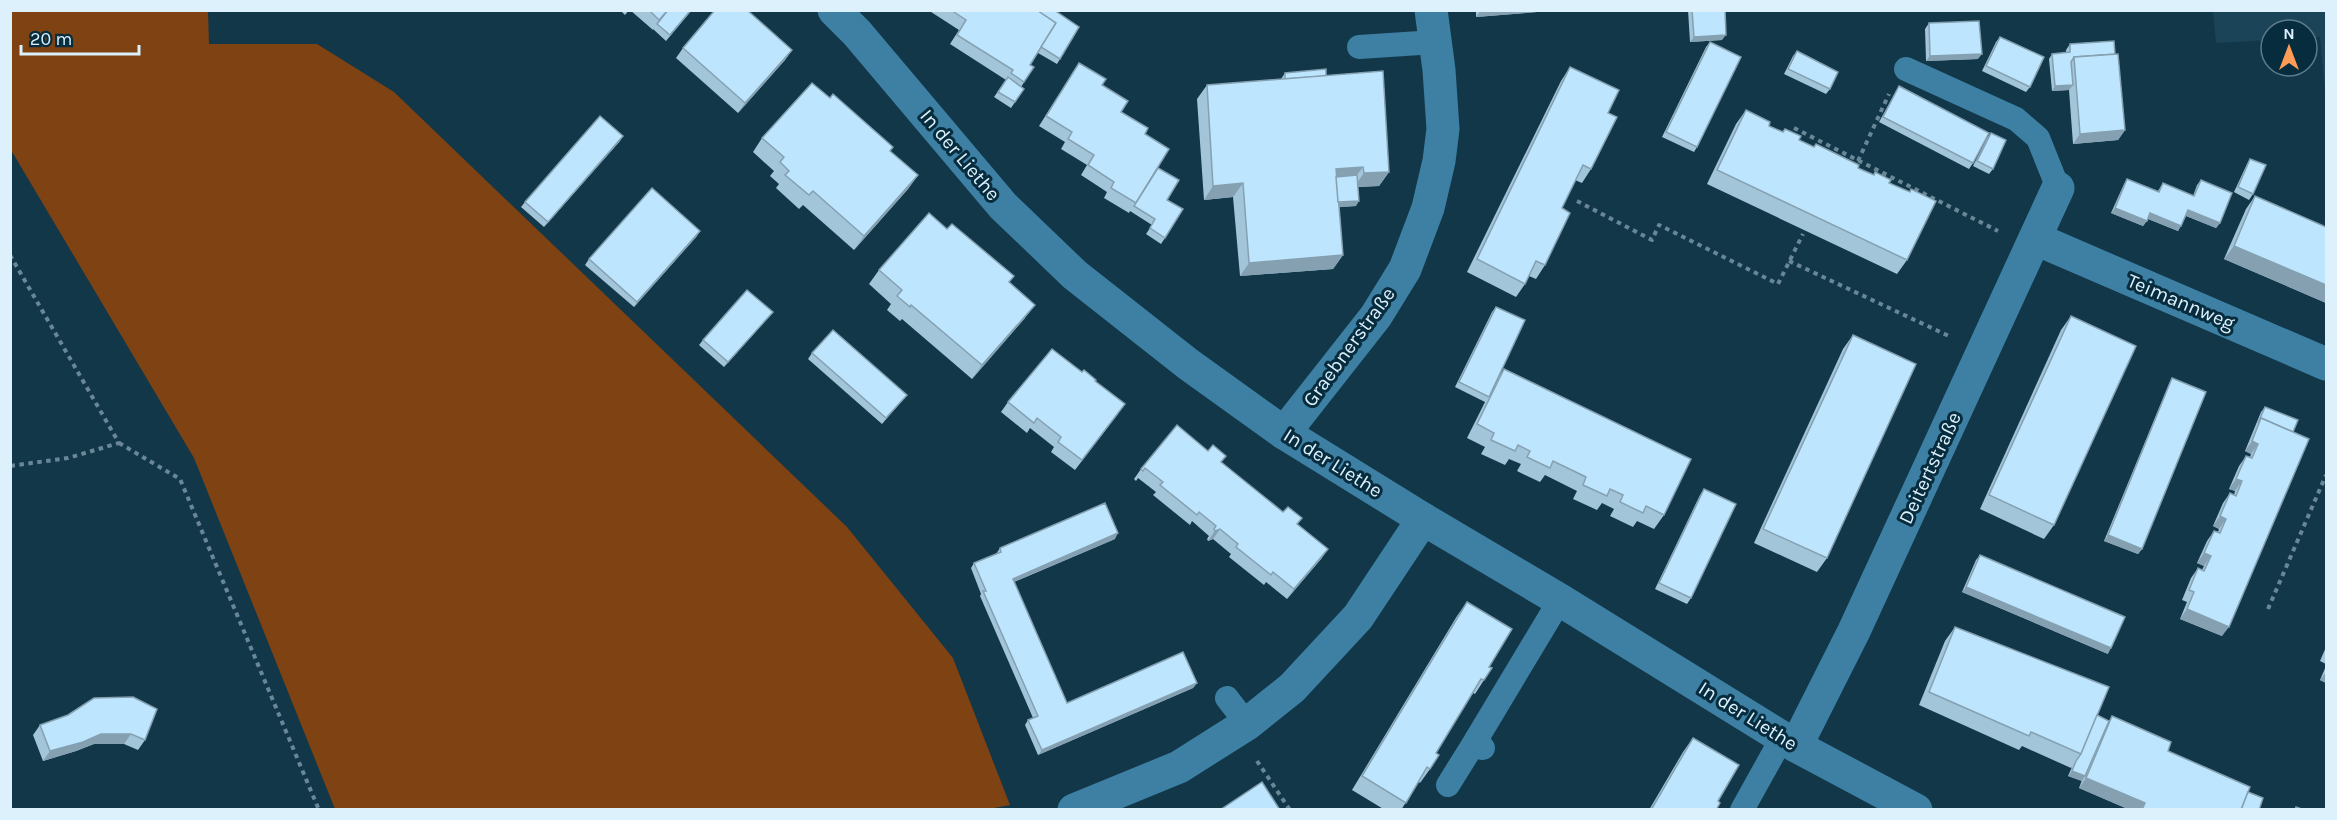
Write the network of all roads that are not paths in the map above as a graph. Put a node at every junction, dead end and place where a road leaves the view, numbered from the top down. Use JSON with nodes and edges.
{"nodes":[{"id":1,"x":834,"y":10,"type":"edge"},
{"id":2,"x":1433,"y":26,"type":"edge"},
{"id":3,"x":1359,"y":47,"type":"dead end"},
{"id":4,"x":1906,"y":69,"type":"road end"},
{"id":5,"x":2058,"y":188,"type":"joint"},
{"id":6,"x":2036,"y":239,"type":"junction"},
{"id":7,"x":2326,"y":364,"type":"edge"},
{"id":8,"x":1284,"y":434,"type":"junction"},
{"id":9,"x":1423,"y":519,"type":"junction"},
{"id":10,"x":1560,"y":600,"type":"junction"},
{"id":11,"x":1227,"y":698,"type":"dead end"},
{"id":12,"x":1242,"y":727,"type":"junction"},
{"id":13,"x":1789,"y":742,"type":"junction"},
{"id":14,"x":1448,"y":785,"type":"dead end"},
{"id":15,"x":1074,"y":810,"type":"edge"},
{"id":16,"x":1742,"y":810,"type":"edge"},
{"id":17,"x":1916,"y":810,"type":"edge"}],
"edges":[{"from":1,"to":8,"type":"street","name":"In der Liethe"},
{"from":2,"to":3,"type":"lane"},
{"from":2,"to":8,"type":"street","name":"Graebnerstraße"},
{"from":4,"to":5,"type":"lane"},
{"from":5,"to":6,"type":"street","name":"Deitertstraße"},
{"from":6,"to":7,"type":"street","name":"Teimannweg"},
{"from":6,"to":13,"type":"street","name":"Deitertstraße"},
{"from":8,"to":9,"type":"street","name":"In der Liethe"},
{"from":9,"to":10,"type":"street","name":"In der Liethe"},
{"from":9,"to":12,"type":"street"},
{"from":10,"to":13,"type":"street","name":"In der Liethe"},
{"from":10,"to":14,"type":"lane"},
{"from":11,"to":12,"type":"lane"},
{"from":12,"to":15,"type":"street"},
{"from":13,"to":16,"type":"lane"},
{"from":13,"to":17,"type":"street","name":"In der Liethe"}]}
